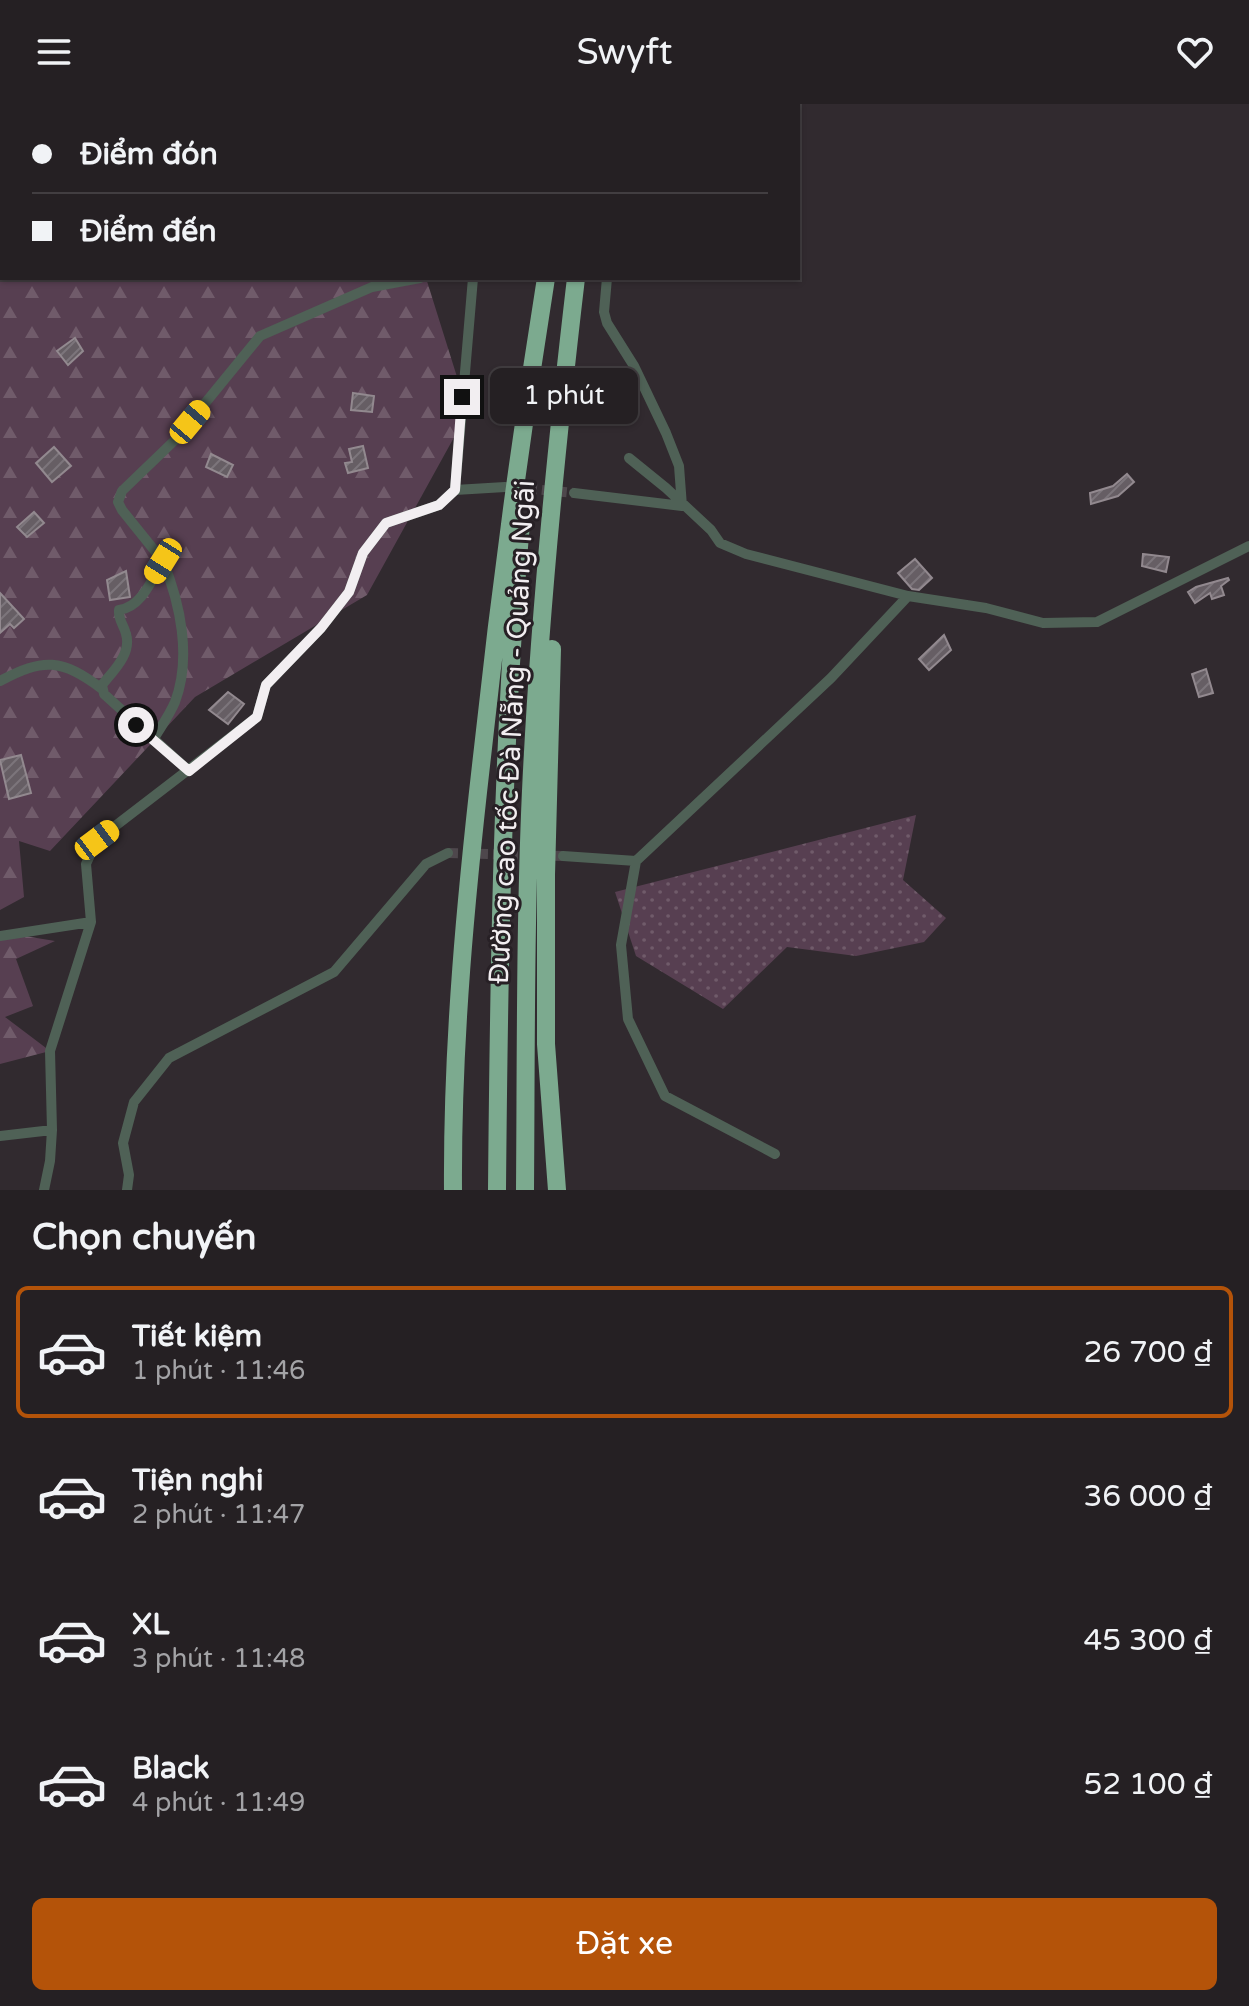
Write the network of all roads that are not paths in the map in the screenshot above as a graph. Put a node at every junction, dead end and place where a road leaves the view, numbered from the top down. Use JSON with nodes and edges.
{"nodes":[{"id":1,"x":409,"y":280,"type":"edge"},
{"id":2,"x":473,"y":280,"type":"edge"},
{"id":3,"x":546,"y":280,"type":"edge"},
{"id":4,"x":546,"y":280,"type":"edge"},
{"id":5,"x":576,"y":280,"type":"edge"},
{"id":6,"x":607,"y":280,"type":"edge"},
{"id":7,"x":556,"y":454,"type":"junction"},
{"id":8,"x":629,"y":458,"type":"dead end"},
{"id":9,"x":505,"y":487,"type":"tunnel mouth"},
{"id":10,"x":455,"y":490,"type":"junction"},
{"id":11,"x":574,"y":493,"type":"tunnel mouth"},
{"id":12,"x":682,"y":506,"type":"junction"},
{"id":13,"x":1249,"y":546,"type":"edge"},
{"id":14,"x":163,"y":561,"type":"junction"},
{"id":15,"x":908,"y":596,"type":"junction"},
{"id":16,"x":0,"y":681,"type":"edge"},
{"id":17,"x":102,"y":689,"type":"junction"},
{"id":18,"x":153,"y":740,"type":"junction"},
{"id":19,"x":189,"y":771,"type":"junction"},
{"id":20,"x":448,"y":853,"type":"tunnel mouth"},
{"id":21,"x":563,"y":856,"type":"tunnel mouth"},
{"id":22,"x":636,"y":861,"type":"junction"},
{"id":23,"x":91,"y":922,"type":"junction"},
{"id":24,"x":0,"y":936,"type":"edge"},
{"id":25,"x":52,"y":1130,"type":"junction"},
{"id":26,"x":0,"y":1136,"type":"edge"},
{"id":27,"x":775,"y":1154,"type":"dead end"},
{"id":28,"x":44,"y":1190,"type":"edge"},
{"id":29,"x":127,"y":1190,"type":"edge"},
{"id":30,"x":453,"y":1190,"type":"edge"},
{"id":31,"x":497,"y":1190,"type":"edge"},
{"id":32,"x":525,"y":1190,"type":"edge"},
{"id":33,"x":557,"y":1190,"type":"edge"}],
"edges":[{"from":1,"to":14,"type":"street"},
{"from":2,"to":10,"type":"street"},
{"from":3,"to":30,"type":"highway"},
{"from":4,"to":31,"type":"highway","name":"Đường cao tốc Đà Nẵng - Quảng Ngãi"},
{"from":5,"to":7,"type":"highway","name":"Đường cao tốc Đà Nẵng - Quảng Ngãi"},
{"from":6,"to":12,"type":"street"},
{"from":7,"to":32,"type":"highway","name":"Đường cao tốc Đà Nẵng - Quảng Ngãi"},
{"from":7,"to":33,"type":"highway"},
{"from":8,"to":12,"type":"street"},
{"from":9,"to":10,"type":"street"},
{"from":10,"to":19,"type":"street"},
{"from":11,"to":12,"type":"street"},
{"from":12,"to":15,"type":"street"},
{"from":13,"to":15,"type":"street"},
{"from":14,"to":17,"type":"street"},
{"from":14,"to":18,"type":"street"},
{"from":15,"to":22,"type":"street"},
{"from":16,"to":17,"type":"street"},
{"from":17,"to":18,"type":"street"},
{"from":18,"to":19,"type":"street"},
{"from":19,"to":23,"type":"street"},
{"from":20,"to":29,"type":"street"},
{"from":21,"to":22,"type":"street"},
{"from":22,"to":27,"type":"street"},
{"from":23,"to":24,"type":"street"},
{"from":23,"to":25,"type":"street"},
{"from":25,"to":26,"type":"street"},
{"from":25,"to":28,"type":"street"}]}
